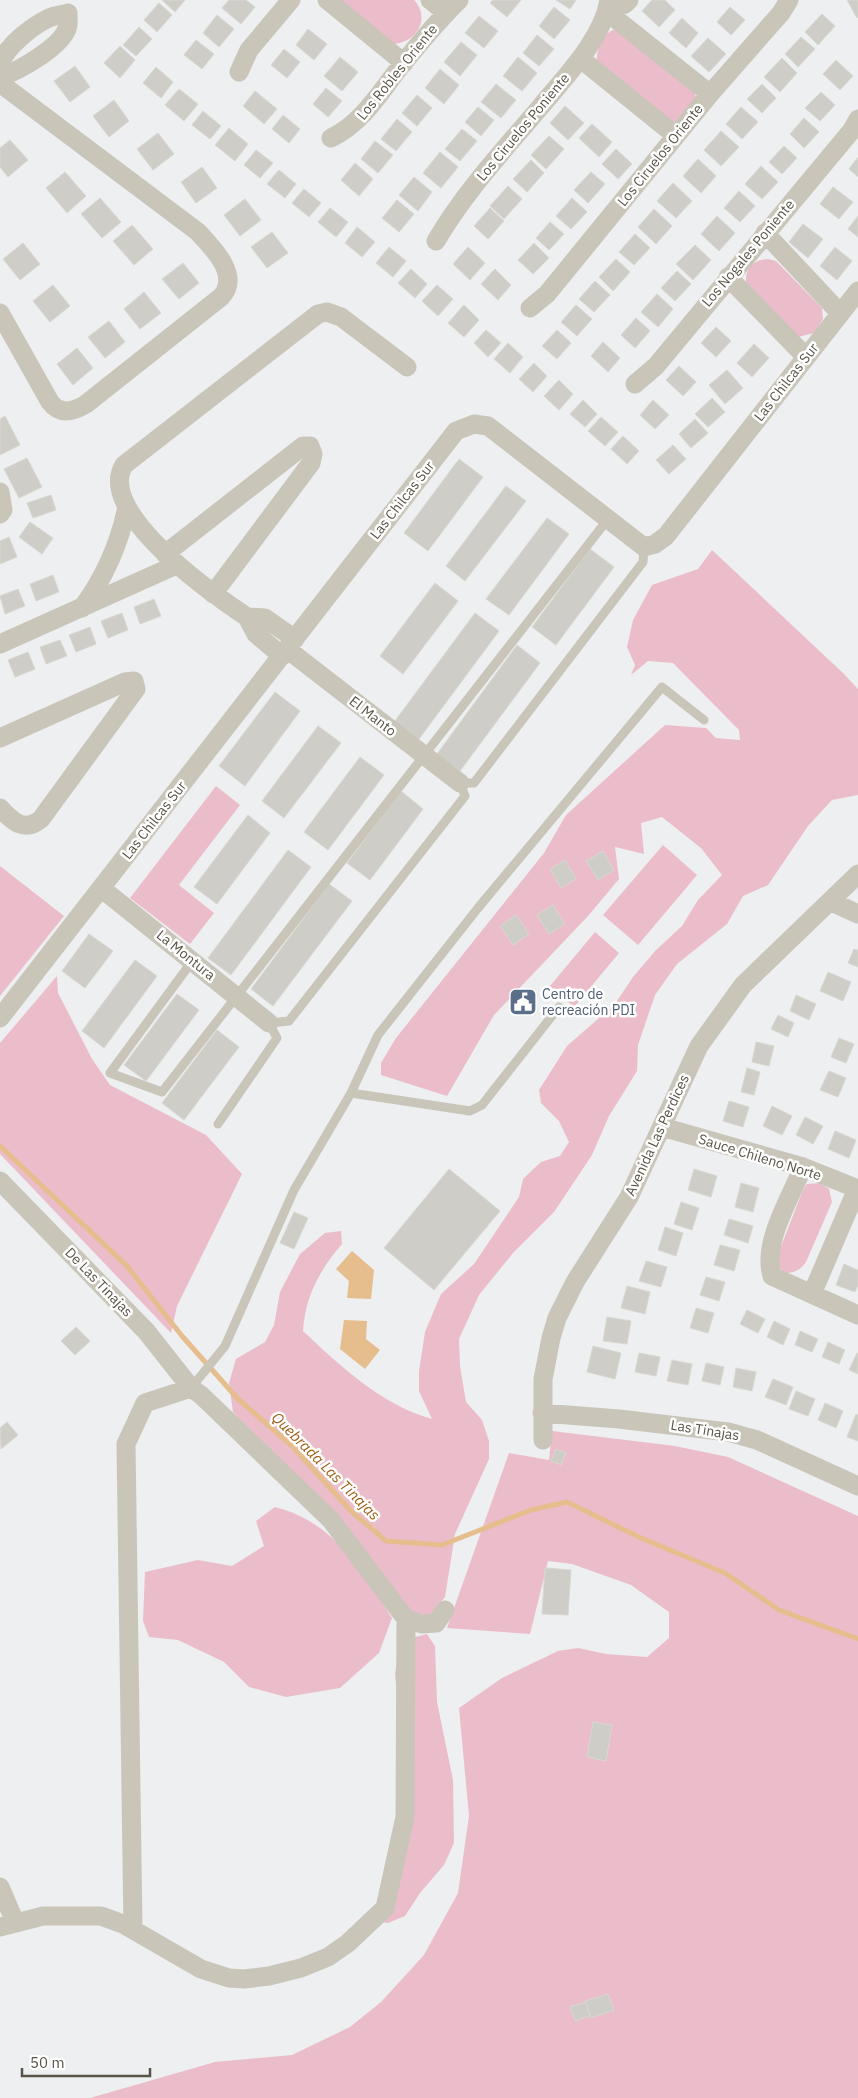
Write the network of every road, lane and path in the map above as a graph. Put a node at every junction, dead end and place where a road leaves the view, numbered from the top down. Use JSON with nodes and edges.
{"nodes":[{"id":1,"x":291,"y":0,"type":"edge"},
{"id":2,"x":326,"y":0,"type":"edge"},
{"id":3,"x":430,"y":0,"type":"edge"},
{"id":4,"x":459,"y":0,"type":"edge"},
{"id":5,"x":629,"y":0,"type":"edge"},
{"id":6,"x":789,"y":0,"type":"edge"},
{"id":7,"x":608,"y":6,"type":"edge"},
{"id":8,"x":74,"y":7,"type":"edge"},
{"id":9,"x":446,"y":13,"type":"junction"},
{"id":10,"x":581,"y":59,"type":"junction"},
{"id":11,"x":0,"y":62,"type":"edge"},
{"id":12,"x":404,"y":63,"type":"junction"},
{"id":13,"x":239,"y":72,"type":"dead end"},
{"id":14,"x":0,"y":77,"type":"edge"},
{"id":15,"x":0,"y":83,"type":"edge"},
{"id":16,"x":710,"y":94,"type":"junction"},
{"id":17,"x":858,"y":119,"type":"edge"},
{"id":18,"x":675,"y":135,"type":"junction"},
{"id":19,"x":330,"y":138,"type":"dead end"},
{"id":20,"x":765,"y":233,"type":"junction"},
{"id":21,"x":436,"y":240,"type":"dead end"},
{"id":22,"x":728,"y":277,"type":"junction"},
{"id":23,"x":858,"y":291,"type":"edge"},
{"id":24,"x":530,"y":308,"type":"dead end"},
{"id":25,"x":840,"y":312,"type":"junction"},
{"id":26,"x":0,"y":314,"type":"edge"},
{"id":27,"x":806,"y":357,"type":"junction"},
{"id":28,"x":407,"y":367,"type":"dead end"},
{"id":29,"x":635,"y":384,"type":"dead end"},
{"id":30,"x":127,"y":507,"type":"junction"},
{"id":31,"x":608,"y":519,"type":"junction"},
{"id":32,"x":644,"y":547,"type":"junction"},
{"id":33,"x":170,"y":560,"type":"junction"},
{"id":34,"x":213,"y":594,"type":"junction"},
{"id":35,"x":82,"y":608,"type":"junction"},
{"id":36,"x":0,"y":644,"type":"edge"},
{"id":37,"x":288,"y":648,"type":"junction"},
{"id":38,"x":704,"y":720,"type":"dead end"},
{"id":39,"x":0,"y":738,"type":"edge"},
{"id":40,"x":424,"y":756,"type":"junction"},
{"id":41,"x":460,"y":783,"type":"junction"},
{"id":42,"x":0,"y":808,"type":"edge"},
{"id":43,"x":858,"y":874,"type":"edge"},
{"id":44,"x":101,"y":888,"type":"junction"},
{"id":45,"x":832,"y":902,"type":"junction"},
{"id":46,"x":858,"y":914,"type":"edge"},
{"id":47,"x":192,"y":960,"type":"junction"},
{"id":48,"x":237,"y":996,"type":"junction"},
{"id":49,"x":559,"y":1007,"type":"dead end"},
{"id":50,"x":0,"y":1018,"type":"edge"},
{"id":51,"x":269,"y":1023,"type":"junction"},
{"id":52,"x":351,"y":1093,"type":"junction"},
{"id":53,"x":218,"y":1124,"type":"dead end"},
{"id":54,"x":662,"y":1127,"type":"junction"},
{"id":55,"x":803,"y":1167,"type":"junction"},
{"id":56,"x":0,"y":1180,"type":"edge"},
{"id":57,"x":857,"y":1189,"type":"edge"},
{"id":58,"x":812,"y":1294,"type":"junction"},
{"id":59,"x":858,"y":1314,"type":"edge"},
{"id":60,"x":191,"y":1388,"type":"junction"},
{"id":61,"x":542,"y":1414,"type":"junction"},
{"id":62,"x":543,"y":1440,"type":"dead end"},
{"id":63,"x":858,"y":1486,"type":"edge"},
{"id":64,"x":446,"y":1610,"type":"dead end"},
{"id":65,"x":406,"y":1619,"type":"junction"},
{"id":66,"x":0,"y":1887,"type":"edge"},
{"id":67,"x":7,"y":1924,"type":"edge"},
{"id":68,"x":133,"y":1929,"type":"junction"}],
"edges":[{"from":1,"to":13,"type":"street"},
{"from":2,"to":12,"type":"street"},
{"from":3,"to":9,"type":"street"},
{"from":4,"to":9,"type":"street","name":"Los Robles Oriente"},
{"from":5,"to":7,"type":"street"},
{"from":6,"to":16,"type":"street","name":"Los Ciruelos Oriente"},
{"from":7,"to":10,"type":"street","name":"Los Ciruelos Poniente"},
{"from":7,"to":16,"type":"street"},
{"from":8,"to":11,"type":"street"},
{"from":8,"to":14,"type":"street"},
{"from":9,"to":12,"type":"street","name":"Los Robles Oriente"},
{"from":10,"to":18,"type":"street"},
{"from":10,"to":21,"type":"street","name":"Los Ciruelos Poniente"},
{"from":12,"to":19,"type":"street","name":"Los Robles Oriente"},
{"from":15,"to":26,"type":"street"},
{"from":16,"to":18,"type":"street","name":"Los Ciruelos Oriente"},
{"from":17,"to":20,"type":"street","name":"Los Nogales Poniente"},
{"from":18,"to":24,"type":"street","name":"Los Ciruelos Oriente"},
{"from":20,"to":22,"type":"street","name":"Los Nogales Poniente"},
{"from":20,"to":25,"type":"street"},
{"from":22,"to":27,"type":"street"},
{"from":22,"to":29,"type":"street","name":"Los Nogales Poniente"},
{"from":23,"to":25,"type":"street","name":"Las Chilcas Sur"},
{"from":25,"to":27,"type":"street","name":"Las Chilcas Sur"},
{"from":27,"to":32,"type":"street","name":"Las Chilcas Sur"},
{"from":28,"to":30,"type":"street"},
{"from":30,"to":33,"type":"street"},
{"from":30,"to":35,"type":"street"},
{"from":31,"to":32,"type":"street","name":"Las Chilcas Sur"},
{"from":31,"to":37,"type":"street","name":"Las Chilcas Sur"},
{"from":31,"to":40,"type":"lane"},
{"from":32,"to":41,"type":"lane"},
{"from":33,"to":34,"type":"street"},
{"from":33,"to":34,"type":"street"},
{"from":33,"to":35,"type":"street"},
{"from":34,"to":37,"type":"street","name":"El Manto"},
{"from":35,"to":36,"type":"street"},
{"from":37,"to":40,"type":"street","name":"El Manto"},
{"from":37,"to":44,"type":"street","name":"Las Chilcas Sur"},
{"from":38,"to":52,"type":"lane"},
{"from":39,"to":42,"type":"street"},
{"from":40,"to":41,"type":"street","name":"El Manto"},
{"from":40,"to":48,"type":"lane"},
{"from":41,"to":51,"type":"lane"},
{"from":43,"to":45,"type":"street","name":"Avenida Las Perdices"},
{"from":44,"to":47,"type":"street","name":"La Montura"},
{"from":44,"to":50,"type":"street","name":"Las Chilcas Sur"},
{"from":45,"to":46,"type":"street"},
{"from":45,"to":54,"type":"street","name":"Avenida Las Perdices"},
{"from":47,"to":48,"type":"street","name":"La Montura"},
{"from":47,"to":48,"type":"lane"},
{"from":48,"to":51,"type":"street","name":"La Montura"},
{"from":49,"to":52,"type":"lane"},
{"from":51,"to":53,"type":"lane"},
{"from":52,"to":60,"type":"lane"},
{"from":54,"to":55,"type":"street","name":"Sauce Chileno Norte"},
{"from":54,"to":61,"type":"street","name":"Avenida Las Perdices"},
{"from":55,"to":57,"type":"street","name":"Sauce Chileno Norte"},
{"from":55,"to":58,"type":"street"},
{"from":56,"to":60,"type":"street","name":"De Las Tinajas"},
{"from":57,"to":58,"type":"street"},
{"from":58,"to":59,"type":"street"},
{"from":60,"to":65,"type":"street","name":"De Las Tinajas"},
{"from":60,"to":68,"type":"street"},
{"from":61,"to":62,"type":"street","name":"Avenida Las Perdices"},
{"from":61,"to":63,"type":"street","name":"Las Tinajas"},
{"from":64,"to":65,"type":"street"},
{"from":65,"to":68,"type":"street"},
{"from":66,"to":67,"type":"street"},
{"from":67,"to":68,"type":"street"}]}
